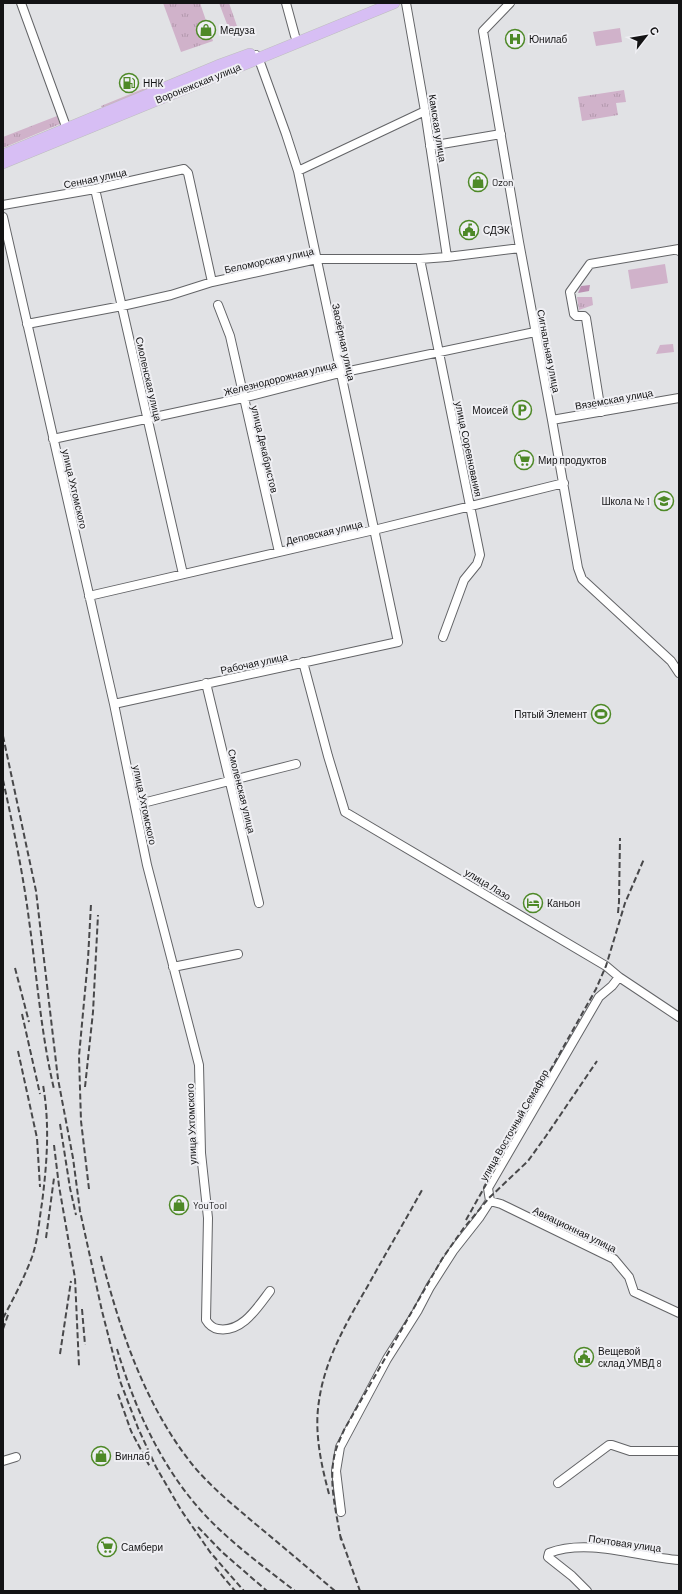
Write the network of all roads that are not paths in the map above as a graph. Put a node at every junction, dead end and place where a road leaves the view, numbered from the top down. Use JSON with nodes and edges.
{"nodes":[{"id":1,"x":21,"y":3,"type":"edge"},
{"id":2,"x":286,"y":3,"type":"edge"},
{"id":3,"x":375,"y":3,"type":"edge"},
{"id":4,"x":394,"y":3,"type":"edge"},
{"id":5,"x":406,"y":3,"type":"edge"},
{"id":6,"x":510,"y":3,"type":"edge"},
{"id":7,"x":294,"y":36,"type":"junction"},
{"id":8,"x":256,"y":56,"type":"junction"},
{"id":9,"x":425,"y":111,"type":"junction"},
{"id":10,"x":68,"y":132,"type":"junction"},
{"id":11,"x":501,"y":134,"type":"junction"},
{"id":12,"x":430,"y":146,"type":"junction"},
{"id":13,"x":3,"y":155,"type":"edge"},
{"id":14,"x":3,"y":163,"type":"edge"},
{"id":15,"x":298,"y":171,"type":"junction"},
{"id":16,"x":94,"y":189,"type":"junction"},
{"id":17,"x":3,"y":206,"type":"edge"},
{"id":18,"x":3,"y":217,"type":"edge"},
{"id":19,"x":520,"y":248,"type":"junction"},
{"id":20,"x":679,"y":251,"type":"edge"},
{"id":21,"x":447,"y":257,"type":"junction"},
{"id":22,"x":317,"y":259,"type":"junction"},
{"id":23,"x":420,"y":259,"type":"junction"},
{"id":24,"x":212,"y":282,"type":"junction"},
{"id":25,"x":218,"y":305,"type":"dead end"},
{"id":26,"x":122,"y":306,"type":"junction"},
{"id":27,"x":27,"y":324,"type":"junction"},
{"id":28,"x":535,"y":332,"type":"junction"},
{"id":29,"x":439,"y":352,"type":"junction"},
{"id":30,"x":340,"y":373,"type":"junction"},
{"id":31,"x":243,"y":398,"type":"junction"},
{"id":32,"x":679,"y":398,"type":"edge"},
{"id":33,"x":601,"y":412,"type":"junction"},
{"id":34,"x":148,"y":418,"type":"junction"},
{"id":35,"x":552,"y":420,"type":"junction"},
{"id":36,"x":53,"y":439,"type":"junction"},
{"id":37,"x":564,"y":483,"type":"junction"},
{"id":38,"x":471,"y":506,"type":"junction"},
{"id":39,"x":374,"y":530,"type":"junction"},
{"id":40,"x":279,"y":552,"type":"junction"},
{"id":41,"x":183,"y":574,"type":"junction"},
{"id":42,"x":89,"y":596,"type":"junction"},
{"id":43,"x":443,"y":637,"type":"dead end"},
{"id":44,"x":398,"y":642,"type":"joint"},
{"id":45,"x":303,"y":662,"type":"junction"},
{"id":46,"x":679,"y":673,"type":"edge"},
{"id":47,"x":206,"y":684,"type":"junction"},
{"id":48,"x":114,"y":704,"type":"junction"},
{"id":49,"x":296,"y":764,"type":"dead end"},
{"id":50,"x":229,"y":781,"type":"junction"},
{"id":51,"x":135,"y":805,"type":"junction"},
{"id":52,"x":259,"y":903,"type":"dead end"},
{"id":53,"x":238,"y":954,"type":"dead end"},
{"id":54,"x":173,"y":967,"type":"junction"},
{"id":55,"x":619,"y":977,"type":"junction"},
{"id":56,"x":679,"y":1017,"type":"edge"},
{"id":57,"x":490,"y":1201,"type":"junction"},
{"id":58,"x":270,"y":1292,"type":"dead end"},
{"id":59,"x":679,"y":1313,"type":"edge"},
{"id":60,"x":679,"y":1451,"type":"edge"},
{"id":61,"x":16,"y":1457,"type":"dead end"},
{"id":62,"x":3,"y":1460,"type":"edge"},
{"id":63,"x":558,"y":1483,"type":"dead end"},
{"id":64,"x":341,"y":1512,"type":"dead end"},
{"id":65,"x":679,"y":1560,"type":"edge"},
{"id":66,"x":587,"y":1591,"type":"edge"}],
"edges":[{"from":1,"to":10,"type":"street"},
{"from":2,"to":7,"type":"street"},
{"from":3,"to":7,"type":"main road","name":"Воронежская улица"},
{"from":4,"to":8,"type":"main road","name":"Воронежская улица"},
{"from":5,"to":9,"type":"street","name":"Камская улица"},
{"from":6,"to":11,"type":"street","name":"Сигнальная улица"},
{"from":7,"to":8,"type":"main road","name":"Воронежская улица"},
{"from":8,"to":10,"type":"main road","name":"Воронежская улица"},
{"from":8,"to":15,"type":"street","name":"Заозёрная улица"},
{"from":9,"to":12,"type":"street","name":"Камская улица"},
{"from":9,"to":15,"type":"street"},
{"from":10,"to":13,"type":"main road","name":"Воронежская улица"},
{"from":10,"to":14,"type":"main road","name":"Воронежская улица"},
{"from":11,"to":12,"type":"street"},
{"from":11,"to":19,"type":"street","name":"Сигнальная улица"},
{"from":12,"to":21,"type":"street","name":"Камская улица"},
{"from":15,"to":22,"type":"street","name":"Заозёрная улица"},
{"from":16,"to":17,"type":"street","name":"Сенная улица"},
{"from":16,"to":24,"type":"street","name":"Сенная улица"},
{"from":16,"to":26,"type":"street","name":"Смоленская улица"},
{"from":18,"to":27,"type":"street","name":"улица Ухтомского"},
{"from":19,"to":21,"type":"street","name":"Беломорская улица"},
{"from":19,"to":28,"type":"street","name":"Сигнальная улица"},
{"from":20,"to":33,"type":"street"},
{"from":21,"to":23,"type":"street","name":"Беломорская улица"},
{"from":22,"to":23,"type":"street","name":"Беломорская улица"},
{"from":22,"to":24,"type":"street","name":"Беломорская улица"},
{"from":22,"to":30,"type":"street","name":"Заозёрная улица"},
{"from":23,"to":29,"type":"street","name":"улица Соревнования"},
{"from":24,"to":26,"type":"street","name":"Беломорская улица"},
{"from":25,"to":31,"type":"street","name":"улица Декабристов"},
{"from":26,"to":27,"type":"street","name":"Беломорская улица"},
{"from":26,"to":34,"type":"street","name":"Смоленская улица"},
{"from":27,"to":36,"type":"street","name":"улица Ухтомского"},
{"from":28,"to":29,"type":"street","name":"Железнодорожная улица"},
{"from":28,"to":35,"type":"street","name":"Сигнальная улица"},
{"from":29,"to":30,"type":"street","name":"Железнодорожная улица"},
{"from":29,"to":38,"type":"street","name":"улица Соревнования"},
{"from":30,"to":31,"type":"street","name":"Железнодорожная улица"},
{"from":30,"to":39,"type":"street","name":"Заозёрная улица"},
{"from":31,"to":34,"type":"street","name":"Железнодорожная улица"},
{"from":31,"to":40,"type":"street","name":"улица Декабристов"},
{"from":32,"to":33,"type":"street","name":"Вяземская улица"},
{"from":33,"to":35,"type":"street","name":"Вяземская улица"},
{"from":34,"to":36,"type":"street","name":"Железнодорожная улица"},
{"from":34,"to":41,"type":"street","name":"Смоленская улица"},
{"from":35,"to":37,"type":"street","name":"Сигнальная улица"},
{"from":36,"to":42,"type":"street","name":"улица Ухтомского"},
{"from":37,"to":38,"type":"street","name":"Деповская улица"},
{"from":37,"to":46,"type":"street","name":"Сигнальная улица"},
{"from":38,"to":39,"type":"street","name":"Деповская улица"},
{"from":38,"to":43,"type":"street","name":"улица Соревнования"},
{"from":39,"to":40,"type":"street","name":"Деповская улица"},
{"from":39,"to":44,"type":"street","name":"Заозёрная улица"},
{"from":40,"to":41,"type":"street","name":"Деповская улица"},
{"from":41,"to":42,"type":"street","name":"Деповская улица"},
{"from":42,"to":48,"type":"street","name":"улица Ухтомского"},
{"from":44,"to":45,"type":"street","name":"Рабочая улица"},
{"from":45,"to":47,"type":"street","name":"Рабочая улица"},
{"from":45,"to":55,"type":"street","name":"улица Лазо"},
{"from":47,"to":48,"type":"street","name":"Рабочая улица"},
{"from":47,"to":50,"type":"street","name":"Смоленская улица"},
{"from":48,"to":51,"type":"street","name":"улица Ухтомского"},
{"from":49,"to":50,"type":"street"},
{"from":50,"to":51,"type":"street"},
{"from":50,"to":52,"type":"street","name":"Смоленская улица"},
{"from":51,"to":54,"type":"street","name":"улица Ухтомского"},
{"from":53,"to":54,"type":"street"},
{"from":54,"to":58,"type":"street","name":"улица Ухтомского"},
{"from":55,"to":56,"type":"street","name":"улица Лазо"},
{"from":55,"to":57,"type":"street","name":"улица Восточный Семафор"},
{"from":57,"to":59,"type":"street","name":"Авиационная улица"},
{"from":57,"to":64,"type":"street","name":"улица Восточный Семафор"},
{"from":60,"to":63,"type":"street"},
{"from":61,"to":62,"type":"street"},
{"from":65,"to":66,"type":"street","name":"Почтовая улица"}]}
